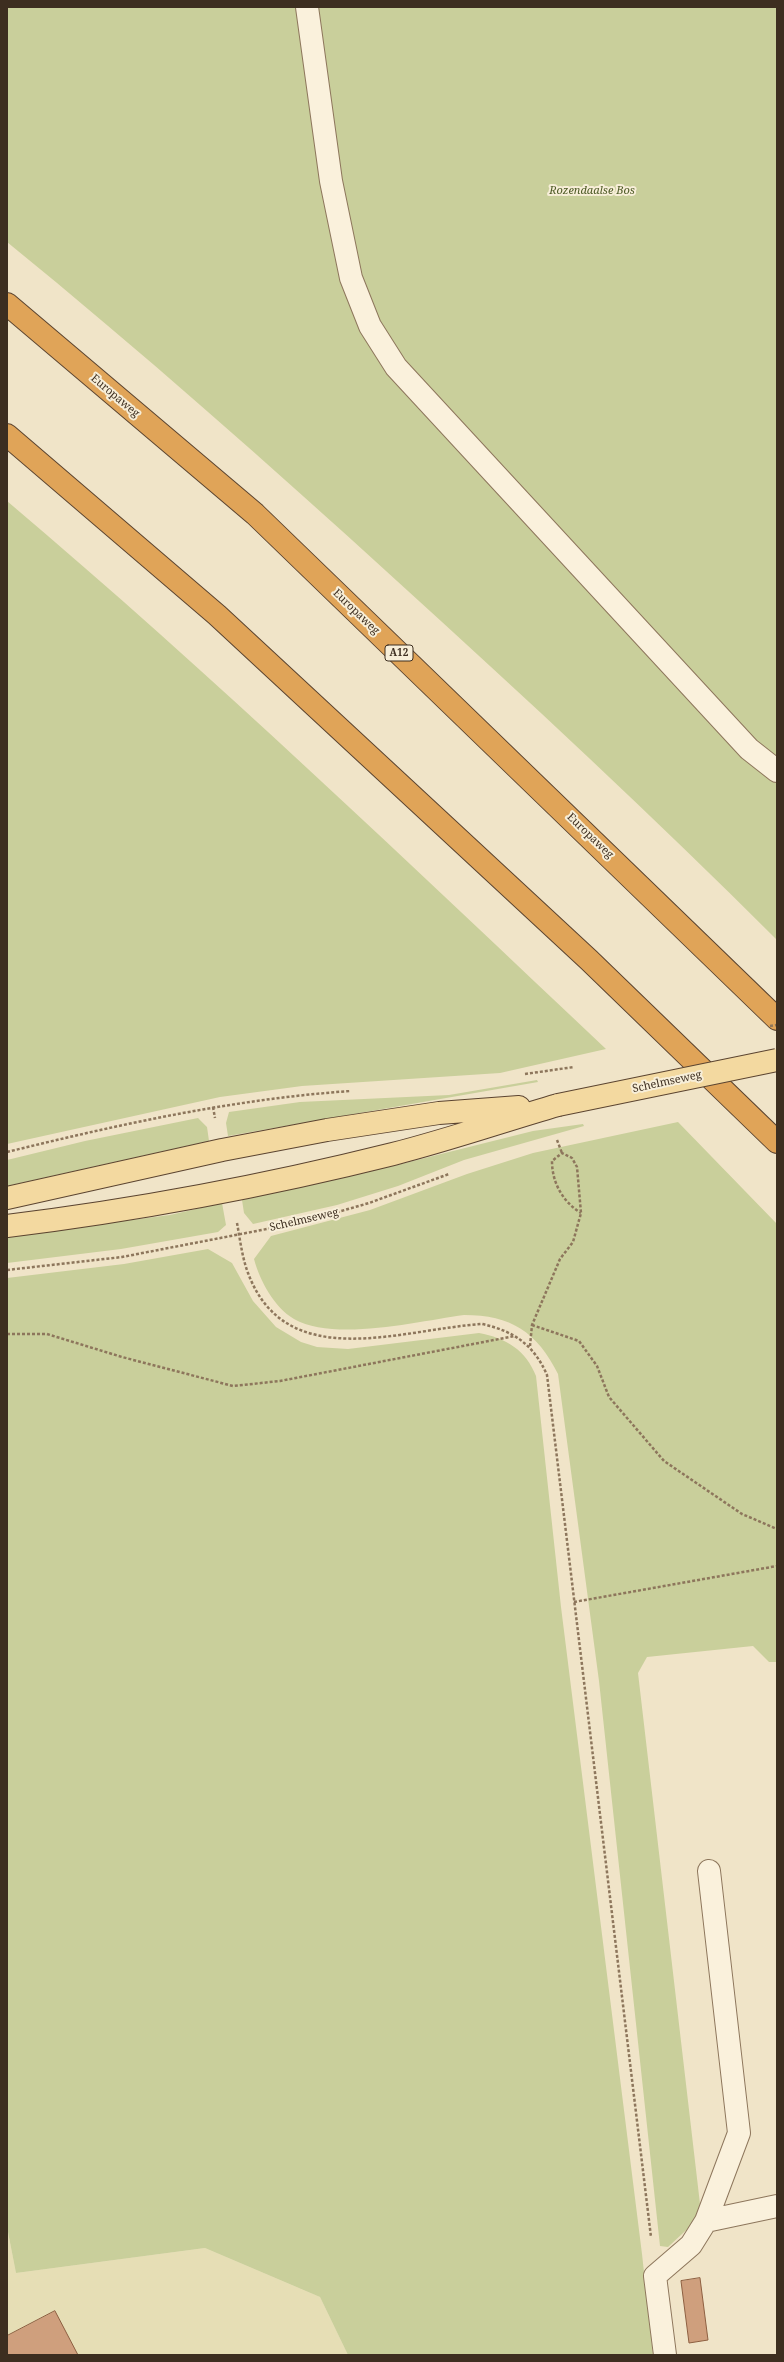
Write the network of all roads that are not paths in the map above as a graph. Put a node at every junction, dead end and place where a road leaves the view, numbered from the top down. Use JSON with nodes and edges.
{"nodes":[{"id":1,"x":307,"y":7,"type":"edge"},
{"id":2,"x":7,"y":304,"type":"edge"},
{"id":3,"x":7,"y":435,"type":"edge"},
{"id":4,"x":777,"y":772,"type":"edge"},
{"id":5,"x":777,"y":1019,"type":"edge"},
{"id":6,"x":777,"y":1060,"type":"edge"},
{"id":7,"x":558,"y":1105,"type":"junction"},
{"id":8,"x":777,"y":1142,"type":"edge"},
{"id":9,"x":7,"y":1198,"type":"edge"},
{"id":10,"x":7,"y":1226,"type":"edge"},
{"id":11,"x":709,"y":1871,"type":"dead end"},
{"id":12,"x":777,"y":2206,"type":"edge"},
{"id":13,"x":706,"y":2222,"type":"junction"},
{"id":14,"x":665,"y":2355,"type":"edge"}],
"edges":[{"from":1,"to":4,"type":"street"},
{"from":2,"to":5,"type":"highway","name":"Europaweg","number":"A12"},
{"from":3,"to":8,"type":"highway"},
{"from":6,"to":7,"type":"main road","name":"Schelmseweg","bridge":true},
{"from":7,"to":9,"type":"main road","name":"Schelmseweg"},
{"from":7,"to":10,"type":"main road","name":"Schelmseweg"},
{"from":11,"to":13,"type":"street"},
{"from":12,"to":13,"type":"street"},
{"from":13,"to":14,"type":"street"}]}
